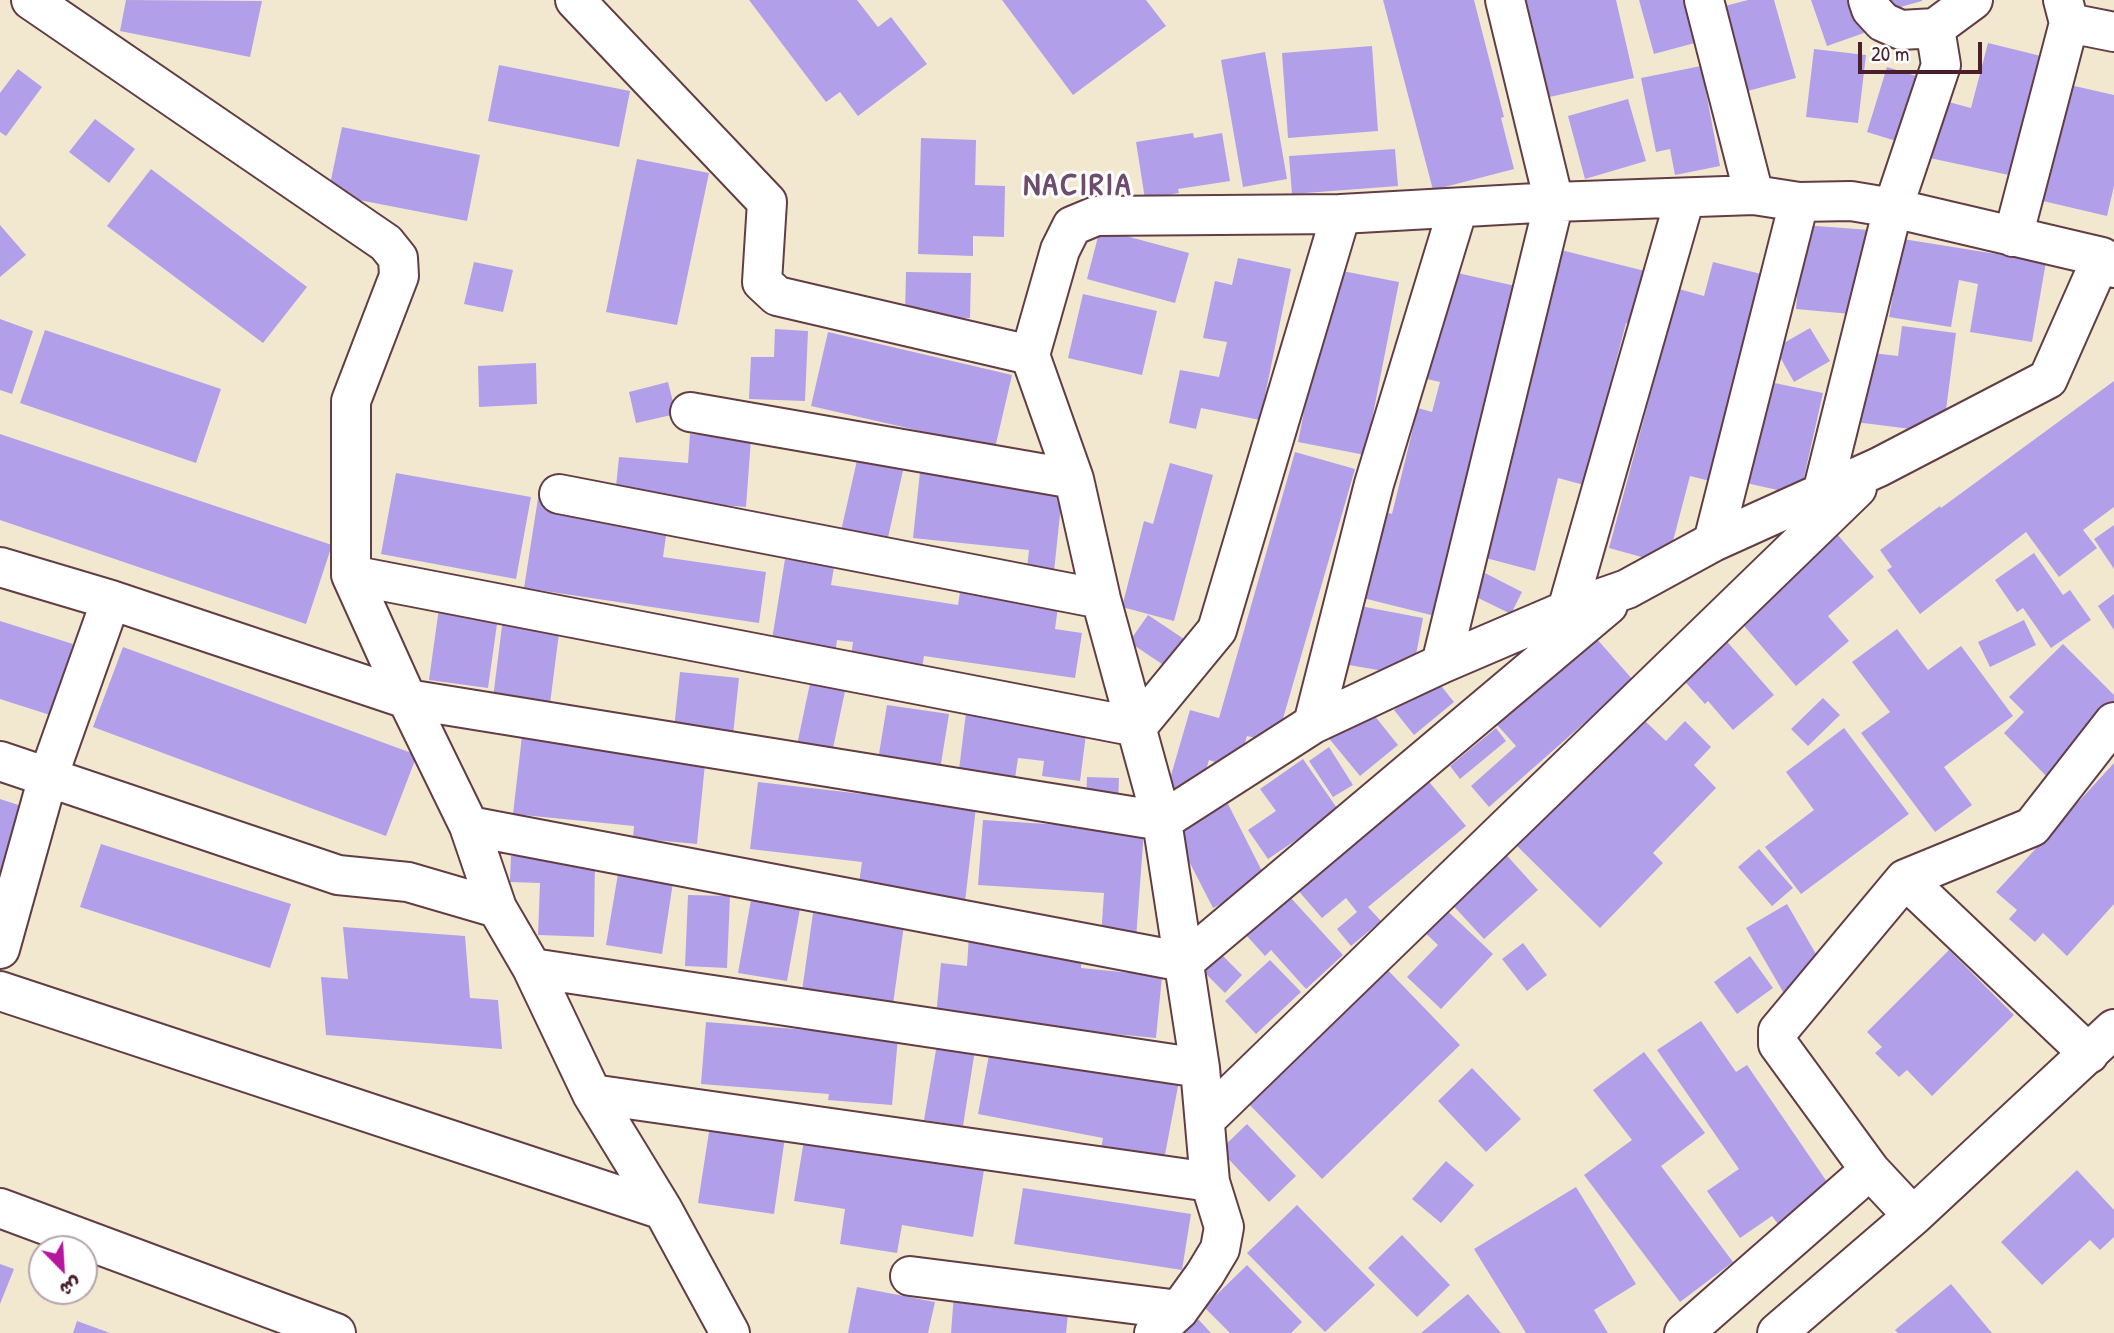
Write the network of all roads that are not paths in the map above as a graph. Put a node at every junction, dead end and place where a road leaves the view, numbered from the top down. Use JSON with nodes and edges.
{"nodes":[{"id":1,"x":31,"y":0,"type":"edge"},
{"id":2,"x":575,"y":0,"type":"edge"},
{"id":3,"x":1505,"y":0,"type":"edge"},
{"id":4,"x":1704,"y":0,"type":"edge"},
{"id":5,"x":1868,"y":0,"type":"edge"},
{"id":6,"x":1973,"y":0,"type":"edge"},
{"id":7,"x":2066,"y":12,"type":"edge"},
{"id":8,"x":1935,"y":28,"type":"junction"},
{"id":9,"x":2114,"y":32,"type":"edge"},
{"id":10,"x":1754,"y":195,"type":"junction"},
{"id":11,"x":1685,"y":198,"type":"junction"},
{"id":12,"x":1554,"y":202,"type":"junction"},
{"id":13,"x":1799,"y":202,"type":"junction"},
{"id":14,"x":1458,"y":208,"type":"junction"},
{"id":15,"x":1893,"y":208,"type":"junction"},
{"id":16,"x":1341,"y":214,"type":"junction"},
{"id":17,"x":2014,"y":237,"type":"junction"},
{"id":18,"x":2108,"y":263,"type":"edge"},
{"id":19,"x":1030,"y":355,"type":"junction"},
{"id":20,"x":690,"y":412,"type":"dead end"},
{"id":21,"x":1879,"y":467,"type":"junction"},
{"id":22,"x":1074,"y":479,"type":"junction"},
{"id":23,"x":1822,"y":493,"type":"junction"},
{"id":24,"x":559,"y":494,"type":"dead end"},
{"id":25,"x":1713,"y":542,"type":"junction"},
{"id":26,"x":0,"y":568,"type":"edge"},
{"id":27,"x":351,"y":575,"type":"junction"},
{"id":28,"x":1627,"y":589,"type":"junction"},
{"id":29,"x":1101,"y":599,"type":"junction"},
{"id":30,"x":111,"y":600,"type":"junction"},
{"id":31,"x":1567,"y":610,"type":"junction"},
{"id":32,"x":1441,"y":664,"type":"junction"},
{"id":33,"x":407,"y":699,"type":"junction"},
{"id":34,"x":2114,"y":722,"type":"edge"},
{"id":35,"x":1313,"y":724,"type":"junction"},
{"id":36,"x":1137,"y":727,"type":"junction"},
{"id":37,"x":0,"y":761,"type":"edge"},
{"id":38,"x":48,"y":777,"type":"junction"},
{"id":39,"x":1162,"y":821,"type":"junction"},
{"id":40,"x":469,"y":826,"type":"junction"},
{"id":41,"x":1905,"y":879,"type":"junction"},
{"id":42,"x":497,"y":908,"type":"junction"},
{"id":43,"x":0,"y":949,"type":"edge"},
{"id":44,"x":1184,"y":962,"type":"junction"},
{"id":45,"x":532,"y":968,"type":"junction"},
{"id":46,"x":0,"y":991,"type":"edge"},
{"id":47,"x":2101,"y":1042,"type":"edge"},
{"id":48,"x":1200,"y":1068,"type":"junction"},
{"id":49,"x":592,"y":1094,"type":"junction"},
{"id":50,"x":1205,"y":1120,"type":"junction"},
{"id":51,"x":1870,"y":1170,"type":"junction"},
{"id":52,"x":1210,"y":1182,"type":"junction"},
{"id":53,"x":0,"y":1208,"type":"edge"},
{"id":54,"x":663,"y":1209,"type":"junction"},
{"id":55,"x":1913,"y":1216,"type":"junction"},
{"id":56,"x":910,"y":1276,"type":"dead end"},
{"id":57,"x":1166,"y":1321,"type":"edge"},
{"id":58,"x":336,"y":1333,"type":"edge"},
{"id":59,"x":730,"y":1333,"type":"edge"},
{"id":60,"x":1684,"y":1333,"type":"edge"},
{"id":61,"x":1777,"y":1333,"type":"edge"}],
"edges":[{"from":1,"to":27,"type":"street"},
{"from":2,"to":19,"type":"street"},
{"from":3,"to":12,"type":"street"},
{"from":4,"to":10,"type":"street"},
{"from":5,"to":8,"type":"street"},
{"from":6,"to":8,"type":"street"},
{"from":7,"to":9,"type":"street"},
{"from":7,"to":17,"type":"street"},
{"from":8,"to":15,"type":"street"},
{"from":10,"to":11,"type":"street"},
{"from":10,"to":13,"type":"street"},
{"from":11,"to":12,"type":"street"},
{"from":11,"to":31,"type":"street"},
{"from":12,"to":14,"type":"street"},
{"from":12,"to":32,"type":"street"},
{"from":13,"to":15,"type":"street"},
{"from":13,"to":25,"type":"street"},
{"from":14,"to":16,"type":"street"},
{"from":14,"to":35,"type":"street"},
{"from":15,"to":17,"type":"street"},
{"from":15,"to":23,"type":"street"},
{"from":16,"to":19,"type":"street"},
{"from":16,"to":36,"type":"street"},
{"from":17,"to":18,"type":"street"},
{"from":18,"to":21,"type":"street"},
{"from":19,"to":22,"type":"street"},
{"from":20,"to":22,"type":"street"},
{"from":21,"to":23,"type":"street"},
{"from":21,"to":50,"type":"street"},
{"from":22,"to":29,"type":"street"},
{"from":23,"to":25,"type":"street"},
{"from":24,"to":29,"type":"street"},
{"from":25,"to":28,"type":"street"},
{"from":26,"to":30,"type":"street"},
{"from":27,"to":33,"type":"street"},
{"from":27,"to":36,"type":"street"},
{"from":28,"to":31,"type":"street"},
{"from":28,"to":44,"type":"street"},
{"from":29,"to":36,"type":"street"},
{"from":30,"to":33,"type":"street"},
{"from":30,"to":38,"type":"street"},
{"from":31,"to":32,"type":"street"},
{"from":32,"to":35,"type":"street"},
{"from":33,"to":39,"type":"street"},
{"from":33,"to":40,"type":"street"},
{"from":34,"to":41,"type":"street"},
{"from":35,"to":39,"type":"street"},
{"from":36,"to":39,"type":"street"},
{"from":37,"to":38,"type":"street"},
{"from":38,"to":42,"type":"street"},
{"from":38,"to":43,"type":"street"},
{"from":39,"to":44,"type":"street"},
{"from":40,"to":42,"type":"street"},
{"from":40,"to":44,"type":"street"},
{"from":41,"to":47,"type":"street"},
{"from":41,"to":51,"type":"street"},
{"from":42,"to":45,"type":"street"},
{"from":44,"to":48,"type":"street"},
{"from":45,"to":48,"type":"street"},
{"from":45,"to":49,"type":"street"},
{"from":46,"to":54,"type":"street"},
{"from":47,"to":55,"type":"street"},
{"from":48,"to":50,"type":"street"},
{"from":49,"to":52,"type":"street"},
{"from":49,"to":54,"type":"street"},
{"from":50,"to":52,"type":"street"},
{"from":51,"to":55,"type":"street"},
{"from":51,"to":60,"type":"street"},
{"from":52,"to":57,"type":"street"},
{"from":53,"to":58,"type":"street"},
{"from":54,"to":59,"type":"street"},
{"from":55,"to":61,"type":"street"},
{"from":56,"to":57,"type":"street"}]}
